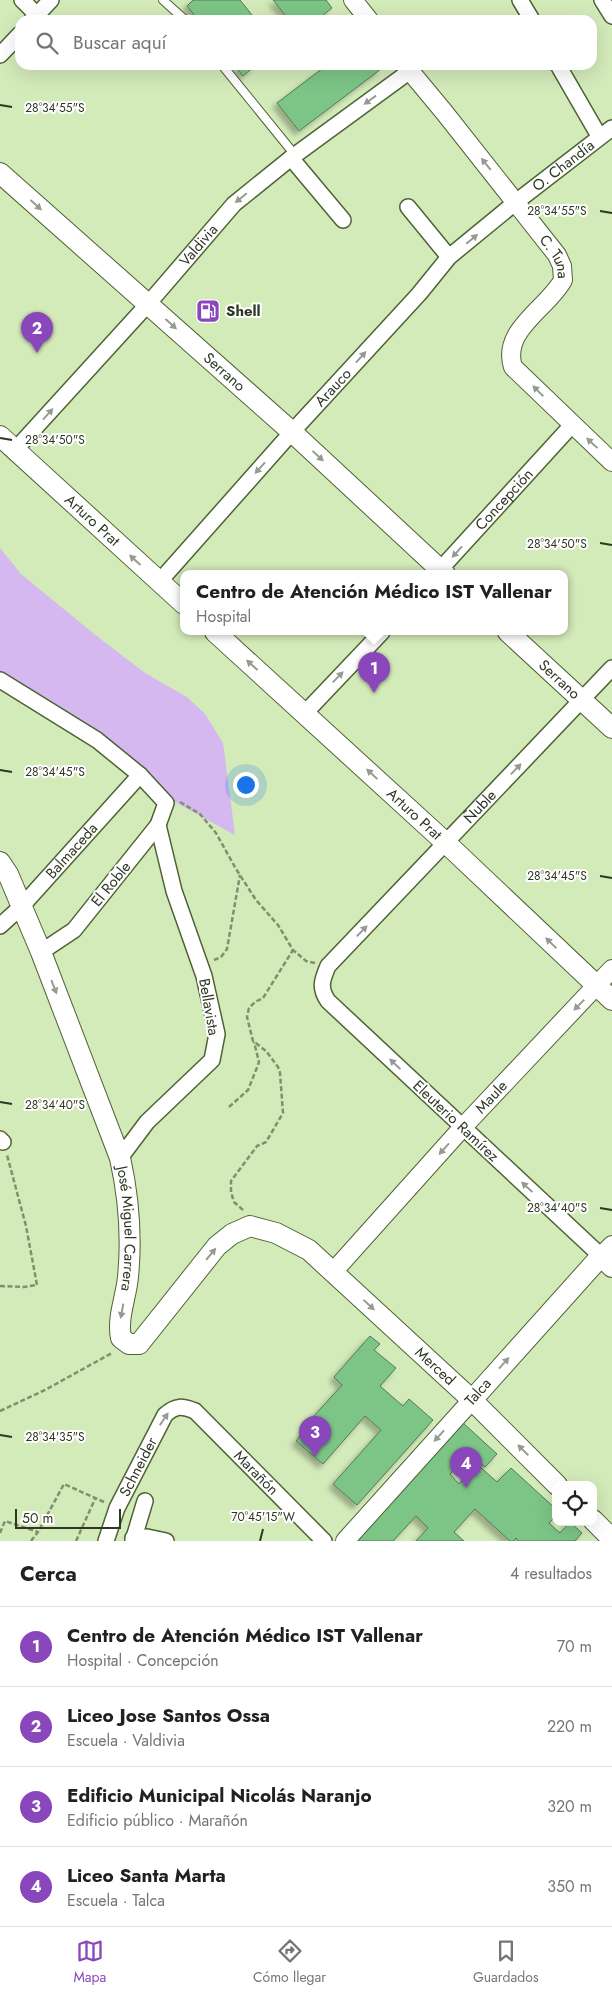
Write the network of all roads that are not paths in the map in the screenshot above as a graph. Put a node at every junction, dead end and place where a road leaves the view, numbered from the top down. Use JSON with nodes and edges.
{"nodes":[{"id":1,"x":22,"y":0,"type":"edge"},
{"id":2,"x":51,"y":0,"type":"edge"},
{"id":3,"x":163,"y":0,"type":"edge"},
{"id":4,"x":353,"y":0,"type":"edge"},
{"id":5,"x":520,"y":0,"type":"edge"},
{"id":6,"x":33,"y":15,"type":"edge"},
{"id":7,"x":37,"y":15,"type":"edge"},
{"id":8,"x":180,"y":15,"type":"edge"},
{"id":9,"x":365,"y":15,"type":"edge"},
{"id":10,"x":529,"y":15,"type":"edge"},
{"id":11,"x":15,"y":40,"type":"edge"},
{"id":12,"x":0,"y":56,"type":"edge"},
{"id":13,"x":226,"y":70,"type":"edge"},
{"id":14,"x":404,"y":70,"type":"edge"},
{"id":15,"x":409,"y":70,"type":"edge"},
{"id":16,"x":562,"y":70,"type":"edge"},
{"id":17,"x":606,"y":132,"type":"edge"},
{"id":18,"x":293,"y":156,"type":"junction"},
{"id":19,"x":0,"y":173,"type":"edge"},
{"id":20,"x":516,"y":202,"type":"junction"},
{"id":21,"x":408,"y":207,"type":"dead end"},
{"id":22,"x":343,"y":220,"type":"dead end"},
{"id":23,"x":449,"y":258,"type":"junction"},
{"id":24,"x":148,"y":304,"type":"junction"},
{"id":25,"x":572,"y":425,"type":"junction"},
{"id":26,"x":292,"y":432,"type":"junction"},
{"id":27,"x":0,"y":436,"type":"edge"},
{"id":28,"x":15,"y":450,"type":"junction"},
{"id":29,"x":612,"y":462,"type":"edge"},
{"id":30,"x":438,"y":570,"type":"edge"},
{"id":31,"x":444,"y":570,"type":"edge"},
{"id":32,"x":159,"y":582,"type":"junction"},
{"id":33,"x":180,"y":600,"type":"edge"},
{"id":34,"x":218,"y":635,"type":"edge"},
{"id":35,"x":379,"y":635,"type":"edge"},
{"id":36,"x":511,"y":635,"type":"edge"},
{"id":37,"x":612,"y":668,"type":"edge"},
{"id":38,"x":0,"y":680,"type":"edge"},
{"id":39,"x":582,"y":700,"type":"junction"},
{"id":40,"x":304,"y":713,"type":"junction"},
{"id":41,"x":612,"y":728,"type":"edge"},
{"id":42,"x":140,"y":775,"type":"junction"},
{"id":43,"x":158,"y":825,"type":"junction"},
{"id":44,"x":446,"y":843,"type":"junction"},
{"id":45,"x":0,"y":862,"type":"edge"},
{"id":46,"x":22,"y":906,"type":"junction"},
{"id":47,"x":0,"y":926,"type":"edge"},
{"id":48,"x":41,"y":952,"type":"junction"},
{"id":49,"x":328,"y":966,"type":"joint"},
{"id":50,"x":612,"y":969,"type":"edge"},
{"id":51,"x":597,"y":986,"type":"junction"},
{"id":52,"x":612,"y":1000,"type":"edge"},
{"id":53,"x":463,"y":1127,"type":"junction"},
{"id":54,"x":120,"y":1158,"type":"junction"},
{"id":55,"x":608,"y":1256,"type":"edge"},
{"id":56,"x":333,"y":1272,"type":"junction"},
{"id":57,"x":472,"y":1400,"type":"junction"},
{"id":58,"x":186,"y":1407,"type":"joint"},
{"id":59,"x":553,"y":1481,"type":"edge"},
{"id":60,"x":145,"y":1501,"type":"dead end"},
{"id":61,"x":597,"y":1524,"type":"edge"},
{"id":62,"x":611,"y":1539,"type":"edge"},
{"id":63,"x":133,"y":1540,"type":"edge"},
{"id":64,"x":106,"y":1541,"type":"edge"},
{"id":65,"x":166,"y":1541,"type":"edge"},
{"id":66,"x":324,"y":1541,"type":"edge"},
{"id":67,"x":345,"y":1541,"type":"edge"}],
"edges":[{"from":1,"to":6,"type":"street"},
{"from":2,"to":7,"type":"street"},
{"from":3,"to":8,"type":"lane"},
{"from":4,"to":9,"type":"street"},
{"from":5,"to":10,"type":"street"},
{"from":11,"to":12,"type":"street"},
{"from":13,"to":18,"type":"lane"},
{"from":14,"to":18,"type":"street","name":"Valdivia","one_way":true},
{"from":20,"to":15,"type":"street","name":"C. Tuna","one_way":true},
{"from":16,"to":17,"type":"street"},
{"from":17,"to":20,"type":"street","name":"O. Chandía"},
{"from":18,"to":22,"type":"street"},
{"from":18,"to":24,"type":"street","name":"Valdivia","one_way":true},
{"from":19,"to":24,"type":"main road","name":"Serrano","one_way":true},
{"from":23,"to":20,"type":"street","name":"Arauco","one_way":true},
{"from":25,"to":20,"type":"street","name":"C. Tuna","one_way":true},
{"from":21,"to":23,"type":"street"},
{"from":26,"to":23,"type":"street","name":"Arauco","one_way":true},
{"from":24,"to":26,"type":"main road","name":"Serrano","one_way":true},
{"from":28,"to":24,"type":"street","name":"Valdivia","one_way":true},
{"from":29,"to":25,"type":"street","name":"C. Tuna","one_way":true},
{"from":25,"to":31,"type":"street","name":"Concepción","one_way":true},
{"from":26,"to":30,"type":"main road","name":"Serrano","one_way":true},
{"from":26,"to":32,"type":"street","name":"Arauco","one_way":true},
{"from":27,"to":28,"type":"main road","name":"Arturo Prat"},
{"from":32,"to":28,"type":"main road","name":"Arturo Prat","one_way":true},
{"from":32,"to":33,"type":"main road","name":"Arturo Prat"},
{"from":40,"to":34,"type":"main road","name":"Arturo Prat","one_way":true},
{"from":40,"to":35,"type":"street","one_way":true},
{"from":36,"to":39,"type":"main road","name":"Serrano"},
{"from":37,"to":39,"type":"street","name":"Ñuble"},
{"from":38,"to":42,"type":"street"},
{"from":39,"to":41,"type":"main road","name":"Serrano"},
{"from":44,"to":39,"type":"street","name":"Ñuble","one_way":true},
{"from":44,"to":40,"type":"main road","name":"Arturo Prat","one_way":true},
{"from":42,"to":43,"type":"street","name":"El Roble"},
{"from":42,"to":46,"type":"street","name":"Balmaceda"},
{"from":43,"to":48,"type":"street","name":"El Roble"},
{"from":43,"to":54,"type":"street","name":"Bellavista"},
{"from":49,"to":44,"type":"street","name":"Ñuble","one_way":true},
{"from":51,"to":44,"type":"main road","name":"Arturo Prat","one_way":true},
{"from":45,"to":46,"type":"main road","name":"José Miguel Carrera"},
{"from":46,"to":47,"type":"street","name":"Balmaceda"},
{"from":46,"to":48,"type":"main road","name":"José Miguel Carrera"},
{"from":48,"to":54,"type":"main road","name":"José Miguel Carrera","one_way":true},
{"from":53,"to":49,"type":"street","name":"Eleuterio Ramírez","one_way":true},
{"from":50,"to":51,"type":"street","name":"Maule"},
{"from":51,"to":52,"type":"main road","name":"Arturo Prat"},
{"from":51,"to":53,"type":"street","name":"Maule","one_way":true},
{"from":55,"to":53,"type":"street","name":"Eleuterio Ramírez","one_way":true},
{"from":53,"to":56,"type":"street","name":"Maule","one_way":true},
{"from":54,"to":56,"type":"main road","name":"José Miguel Carrera","one_way":true},
{"from":57,"to":55,"type":"main road","name":"Talca","one_way":true},
{"from":56,"to":57,"type":"main road","name":"Merced","one_way":true},
{"from":59,"to":57,"type":"main road","name":"Merced","one_way":true},
{"from":57,"to":67,"type":"street","name":"Talca","one_way":true},
{"from":64,"to":58,"type":"street","name":"Schneider","one_way":true},
{"from":58,"to":66,"type":"street","name":"Marañón"},
{"from":60,"to":63,"type":"street"},
{"from":61,"to":62,"type":"main road"},
{"from":63,"to":65,"type":"street"}]}
